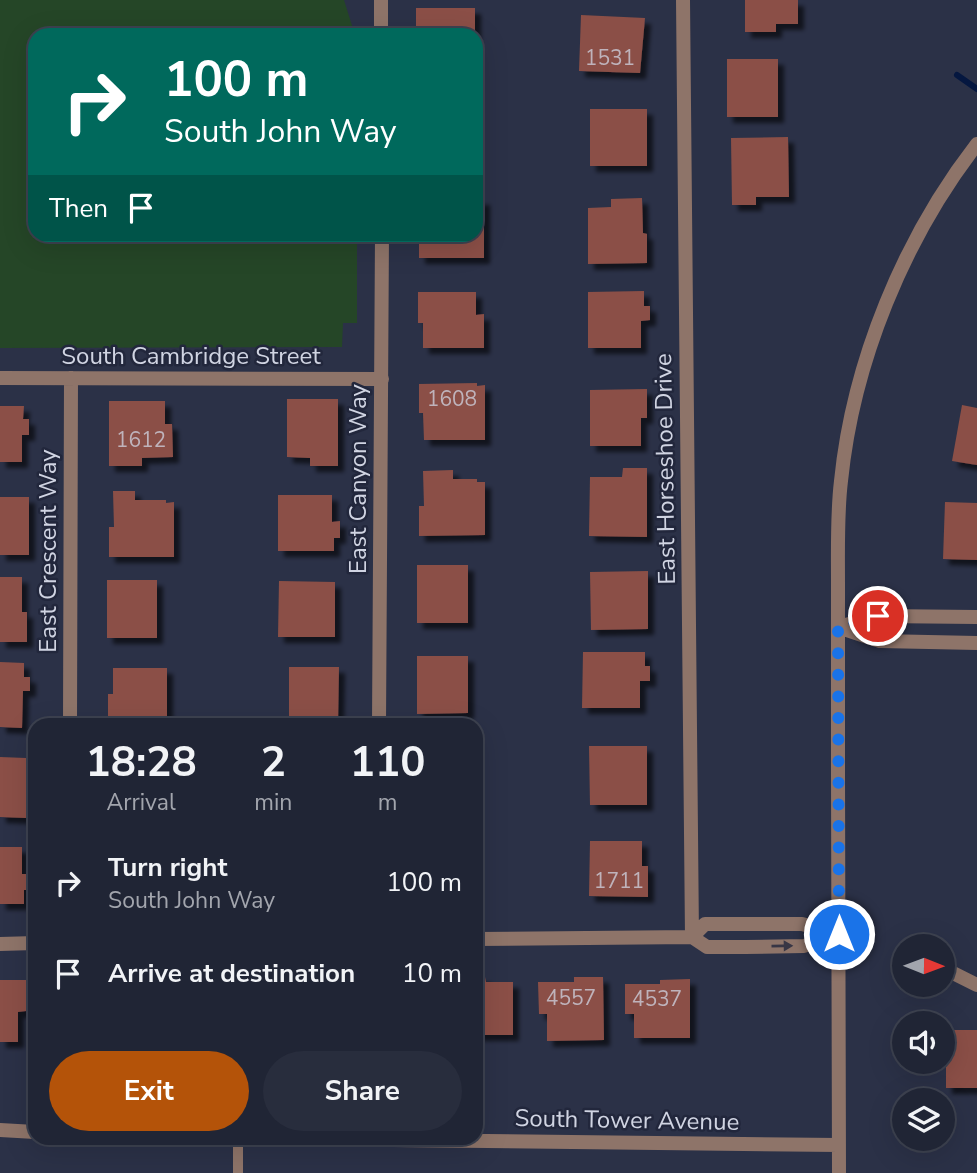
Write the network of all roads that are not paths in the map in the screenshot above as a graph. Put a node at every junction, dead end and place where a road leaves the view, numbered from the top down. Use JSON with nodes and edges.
{"nodes":[{"id":1,"x":381,"y":0,"type":"edge"},
{"id":2,"x":683,"y":0,"type":"edge"},
{"id":3,"x":381,"y":28,"type":"edge"},
{"id":4,"x":977,"y":144,"type":"edge"},
{"id":5,"x":382,"y":242,"type":"edge"},
{"id":6,"x":0,"y":378,"type":"edge"},
{"id":7,"x":71,"y":378,"type":"junction"},
{"id":8,"x":382,"y":379,"type":"junction"},
{"id":9,"x":934,"y":616,"type":"junction"},
{"id":10,"x":977,"y":617,"type":"edge"},
{"id":11,"x":838,"y":627,"type":"junction"},
{"id":12,"x":935,"y":642,"type":"junction"},
{"id":13,"x":977,"y":643,"type":"edge"},
{"id":14,"x":70,"y":718,"type":"edge"},
{"id":15,"x":379,"y":718,"type":"edge"},
{"id":16,"x":744,"y":924,"type":"junction"},
{"id":17,"x":839,"y":934,"type":"junction"},
{"id":18,"x":692,"y":937,"type":"junction"},
{"id":19,"x":483,"y":939,"type":"edge"},
{"id":20,"x":28,"y":943,"type":"edge"},
{"id":21,"x":0,"y":944,"type":"edge"},
{"id":22,"x":745,"y":947,"type":"junction"},
{"id":23,"x":956,"y":974,"type":"edge"},
{"id":24,"x":977,"y":985,"type":"edge"},
{"id":25,"x":0,"y":1130,"type":"edge"},
{"id":26,"x":28,"y":1132,"type":"edge"},
{"id":27,"x":483,"y":1141,"type":"edge"},
{"id":28,"x":238,"y":1145,"type":"edge"},
{"id":29,"x":839,"y":1145,"type":"junction"},
{"id":30,"x":238,"y":1173,"type":"edge"},
{"id":31,"x":839,"y":1173,"type":"edge"}],
"edges":[{"from":1,"to":3,"type":"street"},
{"from":2,"to":18,"type":"street","name":"East Horseshoe Drive"},
{"from":4,"to":11,"type":"street"},
{"from":5,"to":8,"type":"street","name":"East Canyon Way"},
{"from":6,"to":7,"type":"street","name":"South Cambridge Street"},
{"from":7,"to":8,"type":"street","name":"South Cambridge Street"},
{"from":7,"to":14,"type":"street","name":"East Crescent Way"},
{"from":8,"to":15,"type":"street","name":"East Canyon Way"},
{"from":9,"to":10,"type":"street"},
{"from":9,"to":11,"type":"street"},
{"from":9,"to":12,"type":"street"},
{"from":11,"to":12,"type":"street"},
{"from":11,"to":17,"type":"street"},
{"from":12,"to":13,"type":"street"},
{"from":16,"to":17,"type":"street"},
{"from":16,"to":18,"type":"street"},
{"from":16,"to":22,"type":"street"},
{"from":22,"to":17,"type":"street","one_way":true},
{"from":17,"to":29,"type":"street"},
{"from":18,"to":19,"type":"street"},
{"from":18,"to":22,"type":"street"},
{"from":20,"to":21,"type":"street"},
{"from":23,"to":24,"type":"street"},
{"from":25,"to":26,"type":"street"},
{"from":27,"to":29,"type":"street","name":"South Tower Avenue"},
{"from":28,"to":30,"type":"lane"},
{"from":29,"to":31,"type":"street"}]}
